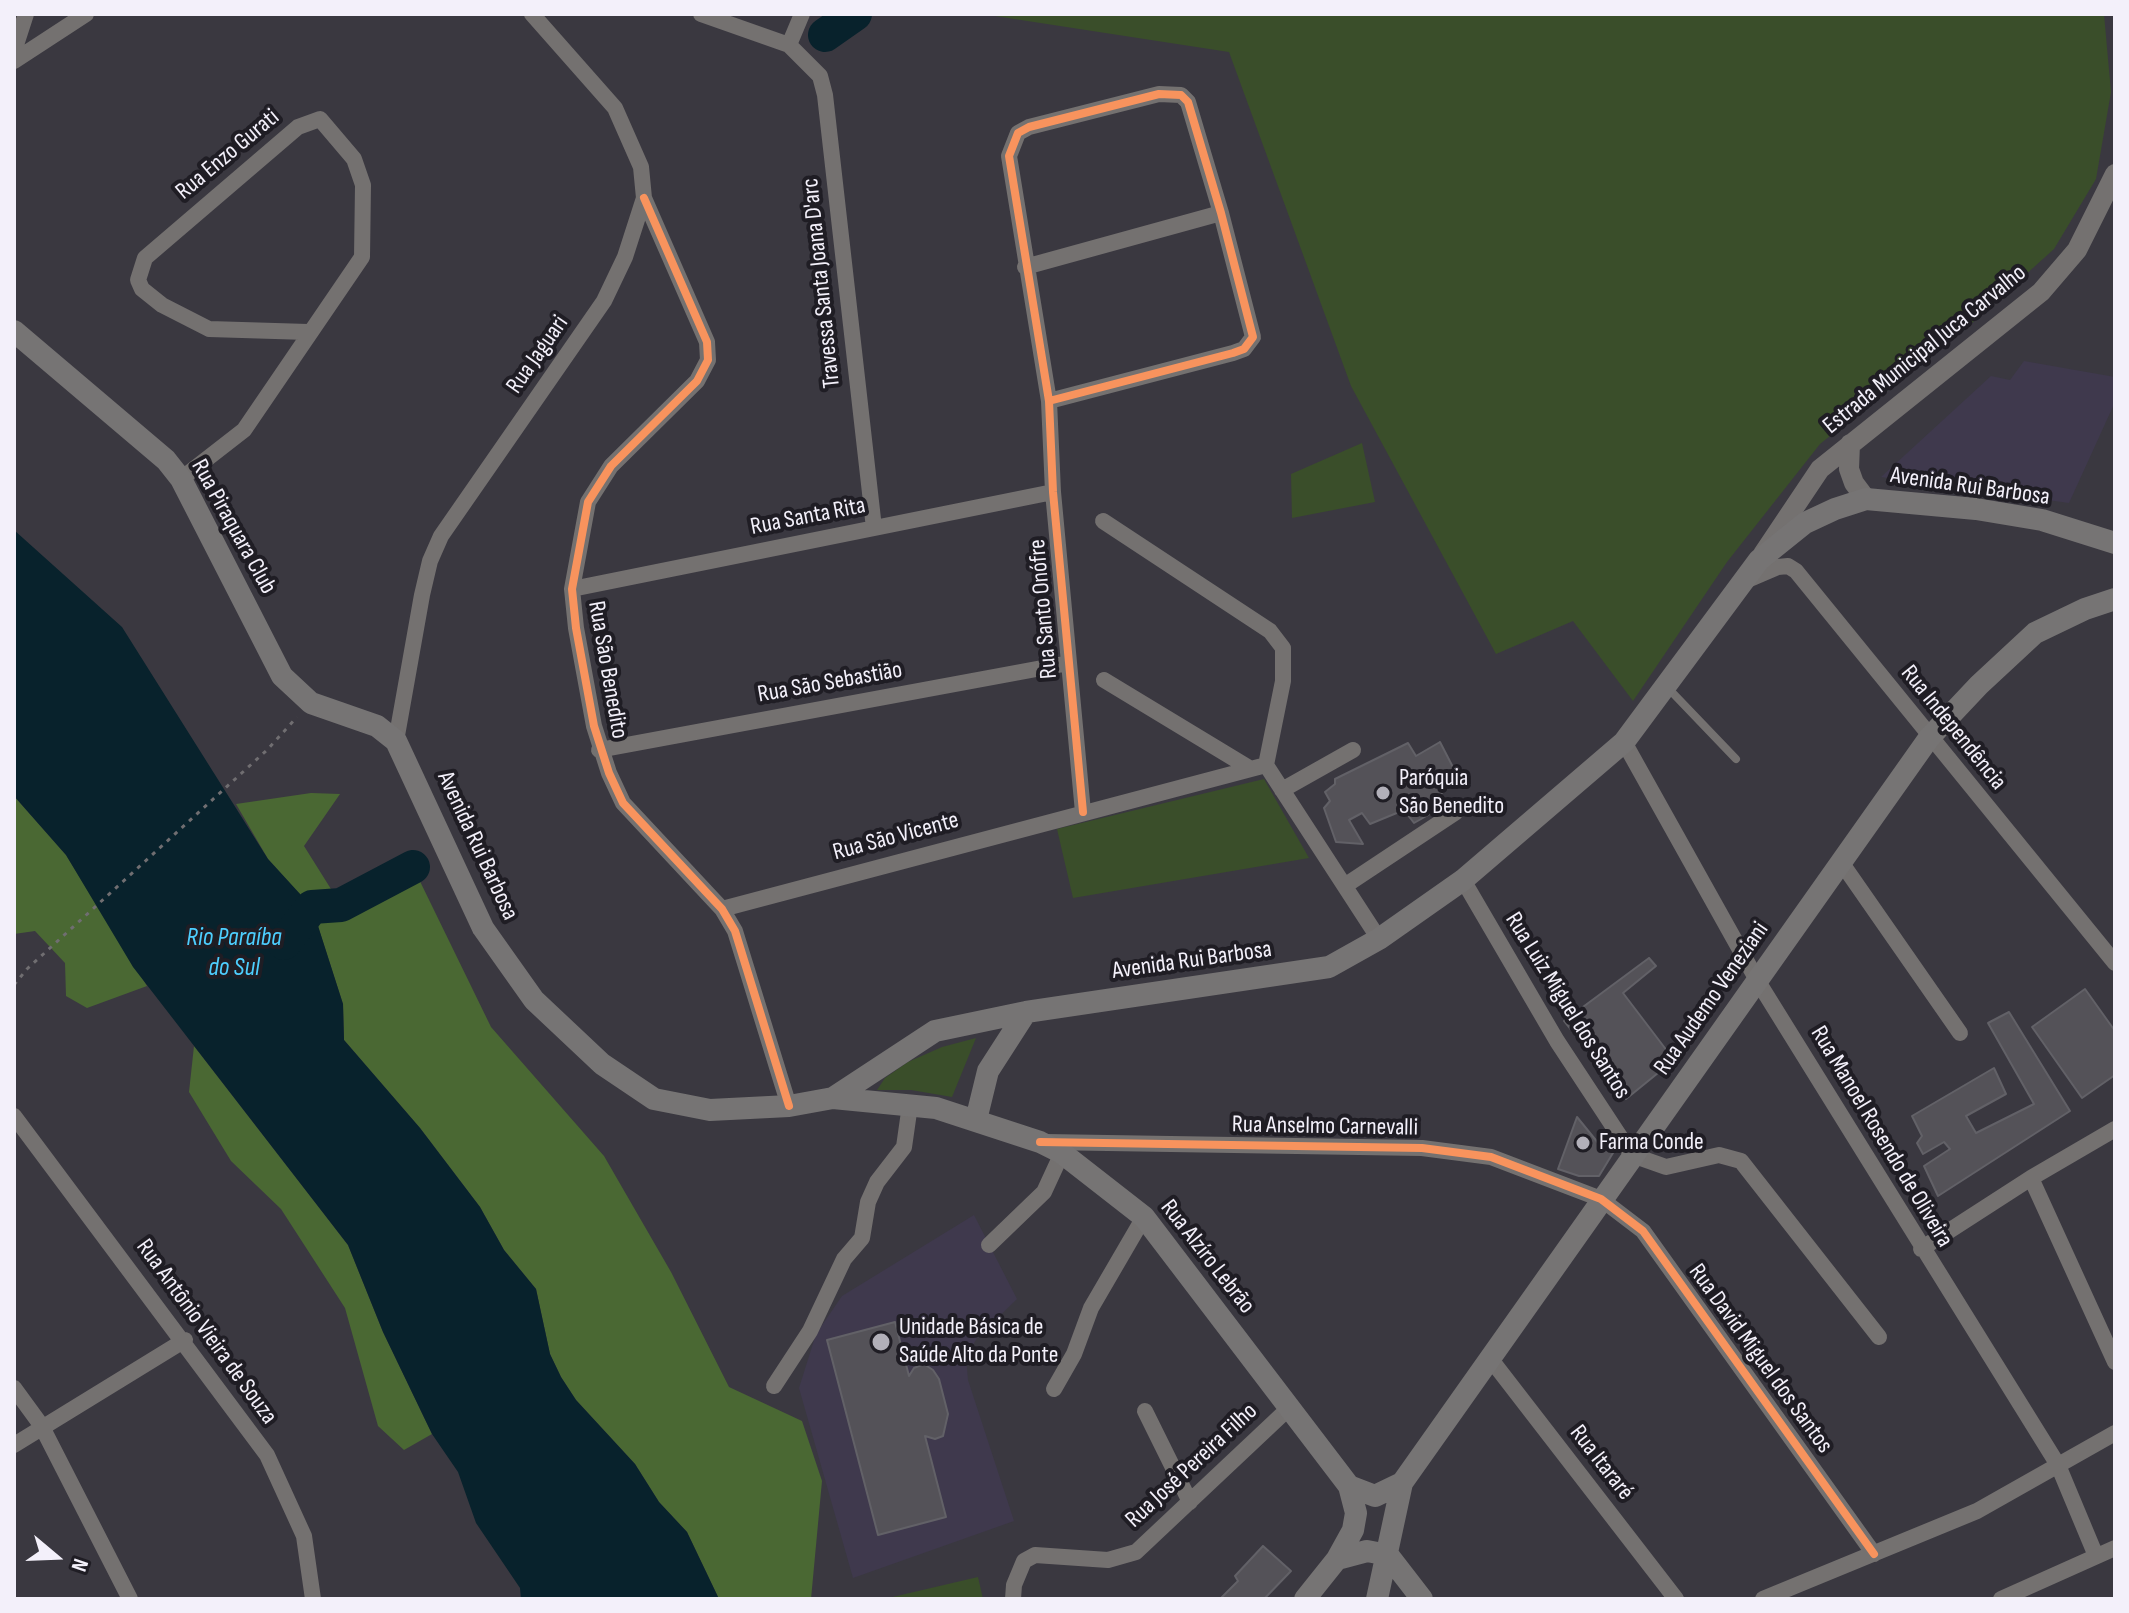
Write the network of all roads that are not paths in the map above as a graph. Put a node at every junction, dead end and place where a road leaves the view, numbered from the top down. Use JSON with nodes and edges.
{"nodes":[{"id":1,"x":26,"y":14,"type":"edge"},
{"id":2,"x":86,"y":14,"type":"edge"},
{"id":3,"x":532,"y":14,"type":"edge"},
{"id":4,"x":701,"y":14,"type":"edge"},
{"id":5,"x":802,"y":14,"type":"edge"},
{"id":6,"x":789,"y":45,"type":"junction"},
{"id":7,"x":14,"y":51,"type":"edge"},
{"id":8,"x":14,"y":61,"type":"edge"},
{"id":9,"x":2115,"y":174,"type":"edge"},
{"id":10,"x":644,"y":198,"type":"junction"},
{"id":11,"x":1221,"y":213,"type":"junction"},
{"id":12,"x":1025,"y":267,"type":"junction"},
{"id":13,"x":14,"y":331,"type":"edge"},
{"id":14,"x":308,"y":332,"type":"junction"},
{"id":15,"x":1049,"y":401,"type":"junction"},
{"id":16,"x":1850,"y":444,"type":"junction"},
{"id":17,"x":181,"y":479,"type":"junction"},
{"id":18,"x":1053,"y":492,"type":"junction"},
{"id":19,"x":1866,"y":499,"type":"junction"},
{"id":20,"x":1103,"y":521,"type":"dead end"},
{"id":21,"x":874,"y":528,"type":"junction"},
{"id":22,"x":2115,"y":543,"type":"edge"},
{"id":23,"x":1759,"y":560,"type":"junction"},
{"id":24,"x":1738,"y":584,"type":"junction"},
{"id":25,"x":572,"y":589,"type":"junction"},
{"id":26,"x":2115,"y":599,"type":"edge"},
{"id":27,"x":1069,"y":663,"type":"junction"},
{"id":28,"x":1104,"y":680,"type":"dead end"},
{"id":29,"x":1666,"y":686,"type":"junction"},
{"id":30,"x":1929,"y":738,"type":"junction"},
{"id":31,"x":396,"y":741,"type":"junction"},
{"id":32,"x":1624,"y":742,"type":"junction"},
{"id":33,"x":599,"y":750,"type":"junction"},
{"id":34,"x":1353,"y":750,"type":"dead end"},
{"id":35,"x":1736,"y":759,"type":"dead end"},
{"id":36,"x":1259,"y":767,"type":"junction"},
{"id":37,"x":1282,"y":790,"type":"junction"},
{"id":38,"x":1083,"y":812,"type":"junction"},
{"id":39,"x":1456,"y":812,"type":"dead end"},
{"id":40,"x":1841,"y":862,"type":"junction"},
{"id":41,"x":1463,"y":880,"type":"junction"},
{"id":42,"x":1346,"y":885,"type":"junction"},
{"id":43,"x":722,"y":909,"type":"junction"},
{"id":44,"x":1379,"y":939,"type":"junction"},
{"id":45,"x":2115,"y":963,"type":"edge"},
{"id":46,"x":1757,"y":980,"type":"junction"},
{"id":47,"x":1026,"y":1012,"type":"junction"},
{"id":48,"x":1960,"y":1033,"type":"dead end"},
{"id":49,"x":833,"y":1098,"type":"junction"},
{"id":50,"x":910,"y":1105,"type":"junction"},
{"id":51,"x":789,"y":1106,"type":"junction"},
{"id":52,"x":14,"y":1116,"type":"edge"},
{"id":53,"x":976,"y":1120,"type":"junction"},
{"id":54,"x":2115,"y":1129,"type":"edge"},
{"id":55,"x":1040,"y":1142,"type":"junction"},
{"id":56,"x":1062,"y":1153,"type":"junction"},
{"id":57,"x":1632,"y":1155,"type":"junction"},
{"id":58,"x":2031,"y":1178,"type":"junction"},
{"id":59,"x":1601,"y":1199,"type":"junction"},
{"id":60,"x":1144,"y":1217,"type":"junction"},
{"id":61,"x":989,"y":1245,"type":"dead end"},
{"id":62,"x":1921,"y":1249,"type":"junction"},
{"id":63,"x":1879,"y":1337,"type":"dead end"},
{"id":64,"x":185,"y":1340,"type":"junction"},
{"id":65,"x":1489,"y":1357,"type":"junction"},
{"id":66,"x":2115,"y":1362,"type":"edge"},
{"id":67,"x":774,"y":1386,"type":"dead end"},
{"id":68,"x":14,"y":1388,"type":"edge"},
{"id":69,"x":1054,"y":1389,"type":"dead end"},
{"id":70,"x":1289,"y":1408,"type":"junction"},
{"id":71,"x":1145,"y":1411,"type":"dead end"},
{"id":72,"x":41,"y":1425,"type":"junction"},
{"id":73,"x":2115,"y":1433,"type":"edge"},
{"id":74,"x":14,"y":1445,"type":"edge"},
{"id":75,"x":2058,"y":1465,"type":"junction"},
{"id":76,"x":1402,"y":1483,"type":"junction"},
{"id":77,"x":1349,"y":1486,"type":"junction"},
{"id":78,"x":1190,"y":1502,"type":"junction"},
{"id":79,"x":2115,"y":1548,"type":"edge"},
{"id":80,"x":1874,"y":1554,"type":"junction"},
{"id":81,"x":1388,"y":1555,"type":"junction"},
{"id":82,"x":2096,"y":1556,"type":"junction"},
{"id":83,"x":1337,"y":1559,"type":"junction"},
{"id":84,"x":130,"y":1599,"type":"edge"},
{"id":85,"x":313,"y":1599,"type":"edge"},
{"id":86,"x":1013,"y":1599,"type":"edge"},
{"id":87,"x":1305,"y":1599,"type":"edge"},
{"id":88,"x":1377,"y":1599,"type":"edge"},
{"id":89,"x":1422,"y":1599,"type":"edge"},
{"id":90,"x":1676,"y":1599,"type":"edge"},
{"id":91,"x":1763,"y":1599,"type":"edge"},
{"id":92,"x":2001,"y":1599,"type":"edge"}],
"edges":[{"from":1,"to":7,"type":"street"},
{"from":2,"to":8,"type":"street"},
{"from":3,"to":10,"type":"street","name":"Rua Jaguari"},
{"from":4,"to":6,"type":"street"},
{"from":5,"to":6,"type":"street"},
{"from":6,"to":21,"type":"street","name":"Travessa Santa Joana D'arc"},
{"from":9,"to":16,"type":"street","name":"Estrada Municipal Juca Carvalho"},
{"from":10,"to":25,"type":"street","name":"Rua São Benedito"},
{"from":10,"to":31,"type":"street","name":"Rua Jaguari"},
{"from":11,"to":12,"type":"street"},
{"from":11,"to":12,"type":"street","name":"Rua Santo Onófre"},
{"from":11,"to":15,"type":"street"},
{"from":12,"to":15,"type":"street","name":"Rua Santo Onófre"},
{"from":13,"to":17,"type":"main road","name":"Rua Piraquara Club"},
{"from":14,"to":14,"type":"street","name":"Rua Enzo Gurati"},
{"from":14,"to":17,"type":"street","name":"Rua Enzo Gurati"},
{"from":15,"to":18,"type":"street","name":"Rua Santo Onófre"},
{"from":16,"to":19,"type":"street"},
{"from":16,"to":23,"type":"street","name":"Estrada Municipal Juca Carvalho"},
{"from":17,"to":31,"type":"main road","name":"Rua Piraquara Club"},
{"from":18,"to":21,"type":"street","name":"Rua Santa Rita"},
{"from":18,"to":27,"type":"street","name":"Rua Santo Onófre"},
{"from":19,"to":22,"type":"main road","name":"Avenida Rui Barbosa"},
{"from":19,"to":23,"type":"main road","name":"Avenida Rui Barbosa"},
{"from":20,"to":36,"type":"street"},
{"from":21,"to":25,"type":"street","name":"Rua Santa Rita"},
{"from":23,"to":24,"type":"main road","name":"Avenida Rui Barbosa"},
{"from":24,"to":29,"type":"main road","name":"Avenida Rui Barbosa"},
{"from":24,"to":30,"type":"street","name":"Rua Independência"},
{"from":25,"to":33,"type":"street","name":"Rua São Benedito"},
{"from":26,"to":30,"type":"main road","name":"Rua Audemo Veneziani"},
{"from":27,"to":33,"type":"street","name":"Rua São Sebastião"},
{"from":27,"to":38,"type":"street","name":"Rua Santo Onófre"},
{"from":28,"to":36,"type":"street"},
{"from":29,"to":32,"type":"main road","name":"Avenida Rui Barbosa"},
{"from":29,"to":35,"type":"lane"},
{"from":30,"to":40,"type":"main road","name":"Rua Audemo Veneziani"},
{"from":30,"to":45,"type":"street","name":"Rua Independência"},
{"from":31,"to":51,"type":"main road","name":"Avenida Rui Barbosa"},
{"from":32,"to":41,"type":"main road","name":"Avenida Rui Barbosa"},
{"from":32,"to":46,"type":"street","name":"Rua Manoel Rosendo de Oliveira"},
{"from":33,"to":43,"type":"street","name":"Rua São Benedito"},
{"from":34,"to":37,"type":"street"},
{"from":36,"to":37,"type":"street"},
{"from":36,"to":38,"type":"street","name":"Rua São Vicente"},
{"from":37,"to":42,"type":"street"},
{"from":38,"to":43,"type":"street","name":"Rua São Vicente"},
{"from":39,"to":42,"type":"street"},
{"from":40,"to":46,"type":"main road","name":"Rua Audemo Veneziani"},
{"from":40,"to":48,"type":"street"},
{"from":41,"to":44,"type":"main road","name":"Avenida Rui Barbosa"},
{"from":41,"to":57,"type":"street","name":"Rua Luiz Miguel dos Santos"},
{"from":42,"to":44,"type":"street"},
{"from":43,"to":51,"type":"street","name":"Rua São Benedito"},
{"from":44,"to":47,"type":"main road","name":"Avenida Rui Barbosa"},
{"from":46,"to":57,"type":"main road","name":"Rua Audemo Veneziani"},
{"from":46,"to":62,"type":"street","name":"Rua Manoel Rosendo de Oliveira"},
{"from":47,"to":49,"type":"main road","name":"Avenida Rui Barbosa"},
{"from":47,"to":53,"type":"main road"},
{"from":49,"to":50,"type":"main road","name":"Rua Alzíro Lebrão"},
{"from":49,"to":51,"type":"main road","name":"Avenida Rui Barbosa"},
{"from":50,"to":53,"type":"main road","name":"Rua Alzíro Lebrão"},
{"from":50,"to":67,"type":"street"},
{"from":52,"to":64,"type":"street","name":"Rua Antônio Vieira de Souza"},
{"from":53,"to":55,"type":"main road","name":"Rua Alzíro Lebrão"},
{"from":54,"to":58,"type":"street"},
{"from":55,"to":56,"type":"main road","name":"Rua Alzíro Lebrão"},
{"from":55,"to":59,"type":"street","name":"Rua Anselmo Carnevalli"},
{"from":56,"to":60,"type":"main road","name":"Rua Alzíro Lebrão"},
{"from":56,"to":61,"type":"street"},
{"from":57,"to":59,"type":"main road","name":"Rua Audemo Veneziani"},
{"from":57,"to":63,"type":"street"},
{"from":58,"to":62,"type":"street"},
{"from":58,"to":66,"type":"street"},
{"from":59,"to":65,"type":"main road","name":"Rua Audemo Veneziani"},
{"from":59,"to":80,"type":"street","name":"Rua David Miguel dos Santos"},
{"from":60,"to":69,"type":"street"},
{"from":60,"to":70,"type":"main road","name":"Rua Alzíro Lebrão"},
{"from":62,"to":75,"type":"street","name":"Rua Manoel Rosendo de Oliveira"},
{"from":64,"to":72,"type":"street"},
{"from":64,"to":85,"type":"street","name":"Rua Antônio Vieira de Souza"},
{"from":65,"to":76,"type":"main road","name":"Rua Audemo Veneziani"},
{"from":65,"to":90,"type":"street","name":"Rua Itararé"},
{"from":68,"to":72,"type":"street"},
{"from":70,"to":77,"type":"main road","name":"Rua Alzíro Lebrão"},
{"from":70,"to":78,"type":"street","name":"Rua José Pereira Filho"},
{"from":71,"to":78,"type":"street"},
{"from":72,"to":74,"type":"street"},
{"from":72,"to":84,"type":"street"},
{"from":73,"to":75,"type":"street"},
{"from":75,"to":80,"type":"street"},
{"from":75,"to":82,"type":"street","name":"Rua Manoel Rosendo de Oliveira"},
{"from":76,"to":77,"type":"main road"},
{"from":76,"to":81,"type":"main road","name":"Rua Audemo Veneziani"},
{"from":77,"to":83,"type":"main road"},
{"from":78,"to":86,"type":"street","name":"Rua José Pereira Filho"},
{"from":79,"to":82,"type":"street"},
{"from":80,"to":91,"type":"street"},
{"from":81,"to":83,"type":"main road"},
{"from":81,"to":88,"type":"main road","name":"Rua Audemo Veneziani"},
{"from":81,"to":89,"type":"main road"},
{"from":82,"to":92,"type":"street"},
{"from":83,"to":87,"type":"main road"}]}
